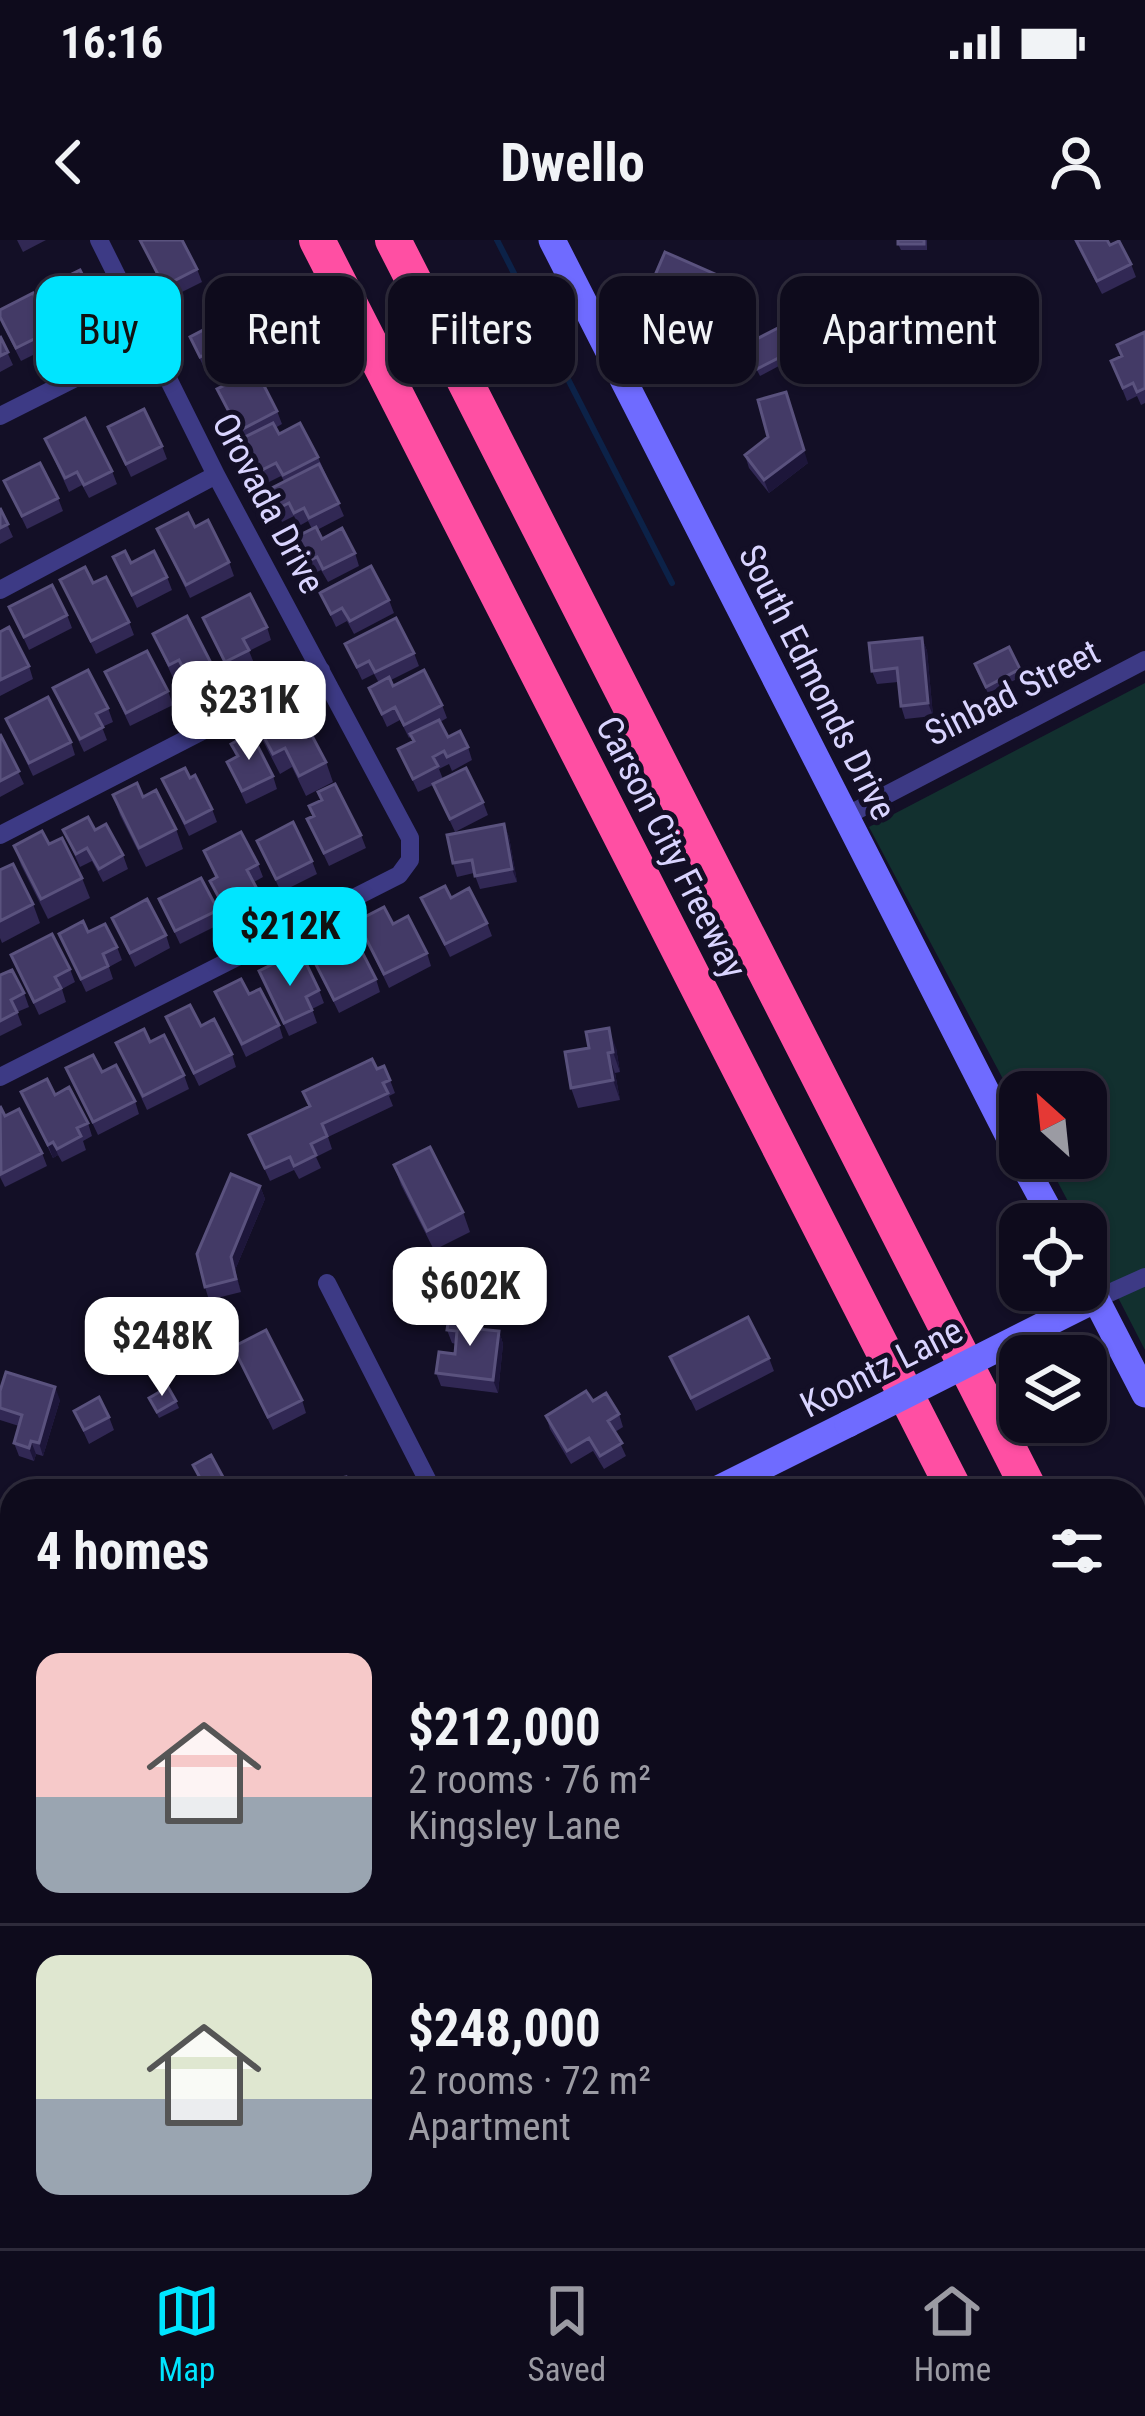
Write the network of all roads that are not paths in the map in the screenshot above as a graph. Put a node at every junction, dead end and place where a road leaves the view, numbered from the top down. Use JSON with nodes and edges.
{"nodes":[{"id":1,"x":99,"y":240,"type":"edge"},
{"id":2,"x":317,"y":240,"type":"edge"},
{"id":3,"x":393,"y":240,"type":"edge"},
{"id":4,"x":552,"y":240,"type":"edge"},
{"id":5,"x":117,"y":276,"type":"edge"},
{"id":6,"x":64,"y":384,"type":"edge"},
{"id":7,"x":170,"y":384,"type":"edge"},
{"id":8,"x":0,"y":416,"type":"edge"},
{"id":9,"x":216,"y":475,"type":"junction"},
{"id":10,"x":0,"y":590,"type":"edge"},
{"id":11,"x":1145,"y":660,"type":"edge"},
{"id":12,"x":321,"y":670,"type":"junction"},
{"id":13,"x":846,"y":816,"type":"junction"},
{"id":14,"x":0,"y":835,"type":"edge"},
{"id":15,"x":0,"y":1077,"type":"edge"},
{"id":16,"x":999,"y":1117,"type":"edge"},
{"id":17,"x":1145,"y":1277,"type":"edge"},
{"id":18,"x":327,"y":1283,"type":"dead end"},
{"id":19,"x":1107,"y":1285,"type":"edge"},
{"id":20,"x":1063,"y":1311,"type":"edge"},
{"id":21,"x":1102,"y":1311,"type":"edge"},
{"id":22,"x":1145,"y":1394,"type":"edge"},
{"id":23,"x":427,"y":1479,"type":"edge"},
{"id":24,"x":738,"y":1479,"type":"edge"},
{"id":25,"x":950,"y":1479,"type":"edge"},
{"id":26,"x":1024,"y":1479,"type":"edge"}],
"edges":[{"from":1,"to":5,"type":"street","name":"Orovada Drive"},
{"from":2,"to":25,"type":"highway","name":"Carson City Freeway"},
{"from":3,"to":26,"type":"highway","name":"Carson City Freeway"},
{"from":4,"to":13,"type":"street","name":"South Edmonds Drive"},
{"from":6,"to":8,"type":"street"},
{"from":7,"to":9,"type":"street","name":"Orovada Drive"},
{"from":9,"to":10,"type":"street"},
{"from":9,"to":12,"type":"street","name":"Orovada Drive"},
{"from":11,"to":13,"type":"street","name":"Sinbad Street"},
{"from":12,"to":14,"type":"street"},
{"from":12,"to":15,"type":"street","name":"Orovada Drive"},
{"from":13,"to":16,"type":"street","name":"South Edmonds Drive"},
{"from":17,"to":19,"type":"street","name":"Koontz Lane"},
{"from":18,"to":23,"type":"street"},
{"from":20,"to":24,"type":"street","name":"Koontz Lane","bridge":true},
{"from":21,"to":22,"type":"street"}]}
